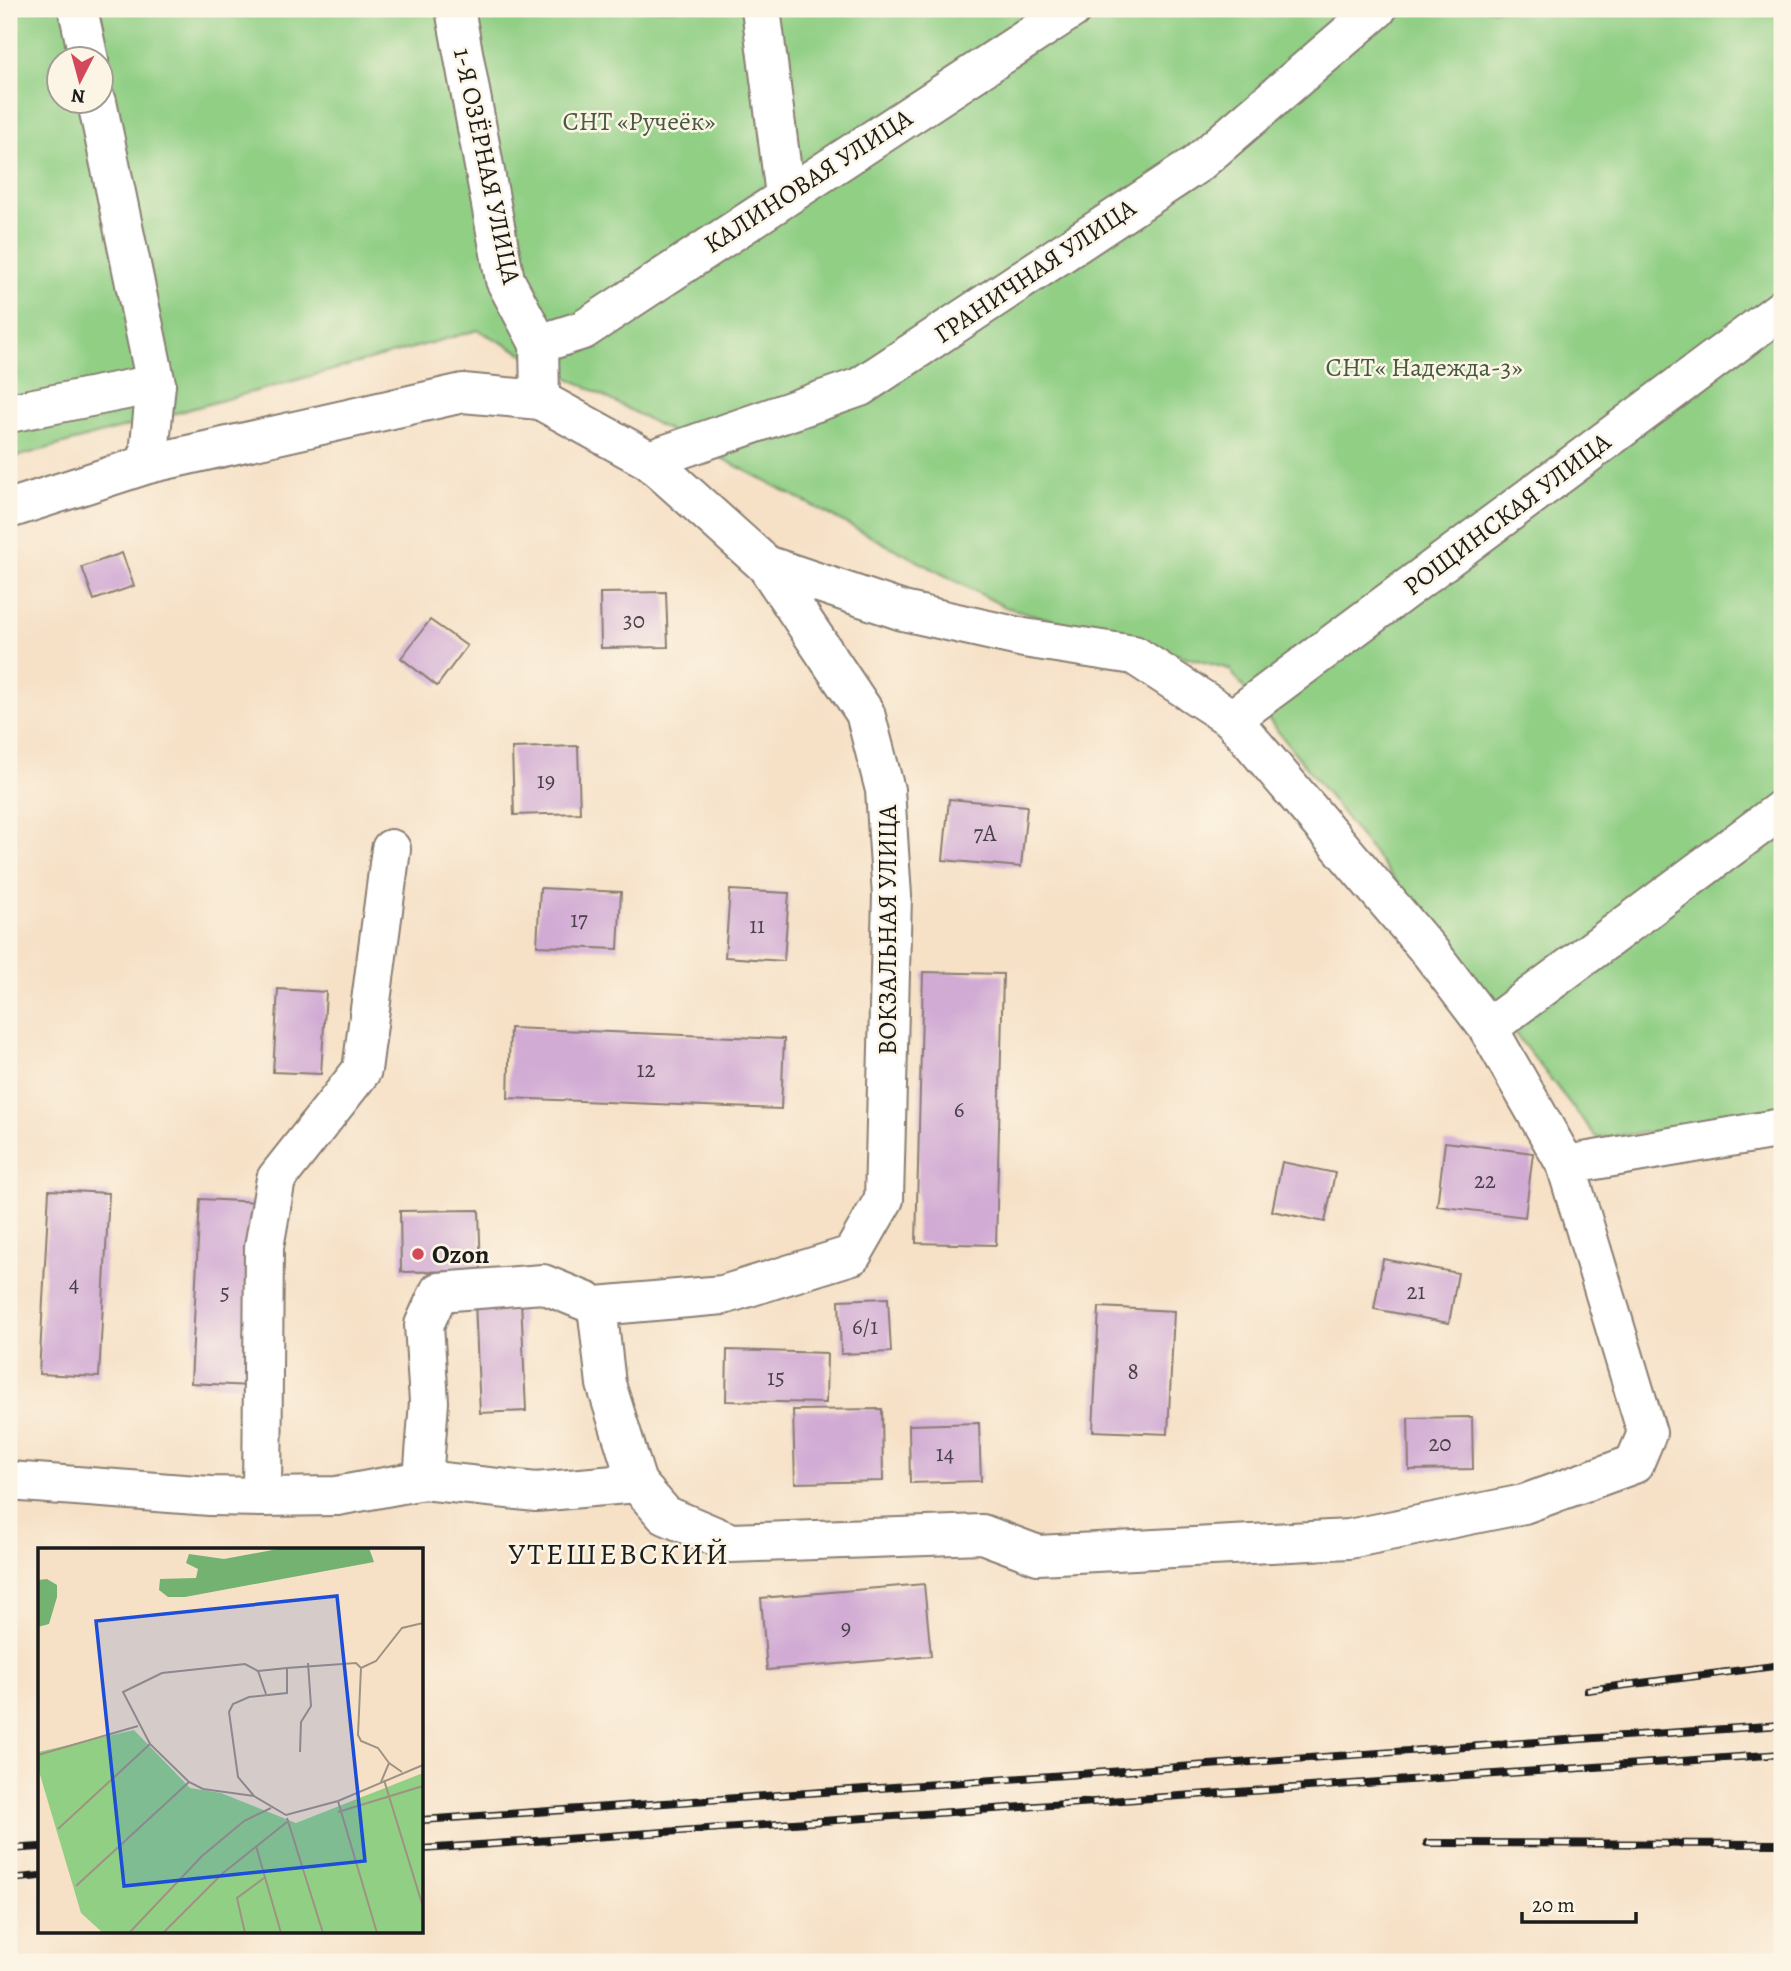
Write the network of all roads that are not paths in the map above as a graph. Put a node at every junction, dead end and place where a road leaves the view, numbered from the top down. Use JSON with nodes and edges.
{"nodes":[{"id":1,"x":78,"y":9,"type":"edge"},
{"id":2,"x":455,"y":9,"type":"edge"},
{"id":3,"x":761,"y":9,"type":"edge"},
{"id":4,"x":1072,"y":9,"type":"edge"},
{"id":5,"x":1377,"y":9,"type":"edge"},
{"id":6,"x":86,"y":46,"type":"edge"},
{"id":7,"x":100,"y":116,"type":"edge"},
{"id":8,"x":785,"y":195,"type":"junction"},
{"id":9,"x":1782,"y":309,"type":"edge"},
{"id":10,"x":539,"y":344,"type":"junction"},
{"id":11,"x":156,"y":384,"type":"junction"},
{"id":12,"x":540,"y":400,"type":"junction"},
{"id":13,"x":9,"y":413,"type":"edge"},
{"id":14,"x":649,"y":460,"type":"junction"},
{"id":15,"x":148,"y":464,"type":"junction"},
{"id":16,"x":9,"y":509,"type":"edge"},
{"id":17,"x":766,"y":565,"type":"junction"},
{"id":18,"x":1232,"y":719,"type":"junction"},
{"id":19,"x":1782,"y":809,"type":"edge"},
{"id":20,"x":391,"y":849,"type":"dead end"},
{"id":21,"x":1488,"y":1028,"type":"junction"},
{"id":22,"x":1782,"y":1128,"type":"edge"},
{"id":23,"x":1566,"y":1165,"type":"junction"},
{"id":24,"x":597,"y":1306,"type":"junction"},
{"id":25,"x":423,"y":1480,"type":"junction"},
{"id":26,"x":9,"y":1481,"type":"edge"},
{"id":27,"x":637,"y":1483,"type":"junction"},
{"id":28,"x":262,"y":1497,"type":"junction"}],
"edges":[{"from":1,"to":6,"type":"street"},
{"from":2,"to":10,"type":"street","name":"1-Я ОЗЁРНАЯ УЛИЦА"},
{"from":3,"to":8,"type":"street"},
{"from":4,"to":8,"type":"street","name":"КАЛИНОВАЯ УЛИЦА"},
{"from":5,"to":14,"type":"street","name":"ГРАНИЧНАЯ УЛИЦА"},
{"from":7,"to":11,"type":"street"},
{"from":8,"to":10,"type":"street","name":"КАЛИНОВАЯ УЛИЦА"},
{"from":9,"to":18,"type":"street","name":"РОЩИНСКАЯ УЛИЦА"},
{"from":10,"to":12,"type":"street","name":"1-Я ОЗЁРНАЯ УЛИЦА"},
{"from":11,"to":13,"type":"street"},
{"from":11,"to":15,"type":"street"},
{"from":12,"to":14,"type":"street","name":"ВОКЗАЛЬНАЯ УЛИЦА"},
{"from":12,"to":15,"type":"street"},
{"from":14,"to":17,"type":"street","name":"ВОКЗАЛЬНАЯ УЛИЦА"},
{"from":15,"to":16,"type":"street"},
{"from":17,"to":18,"type":"street"},
{"from":17,"to":24,"type":"street","name":"ВОКЗАЛЬНАЯ УЛИЦА"},
{"from":18,"to":21,"type":"street"},
{"from":19,"to":21,"type":"street"},
{"from":20,"to":28,"type":"street"},
{"from":21,"to":23,"type":"street"},
{"from":22,"to":23,"type":"street"},
{"from":23,"to":27,"type":"street"},
{"from":24,"to":25,"type":"street"},
{"from":24,"to":27,"type":"street"},
{"from":25,"to":27,"type":"street"},
{"from":25,"to":28,"type":"street"},
{"from":26,"to":28,"type":"street"}]}
